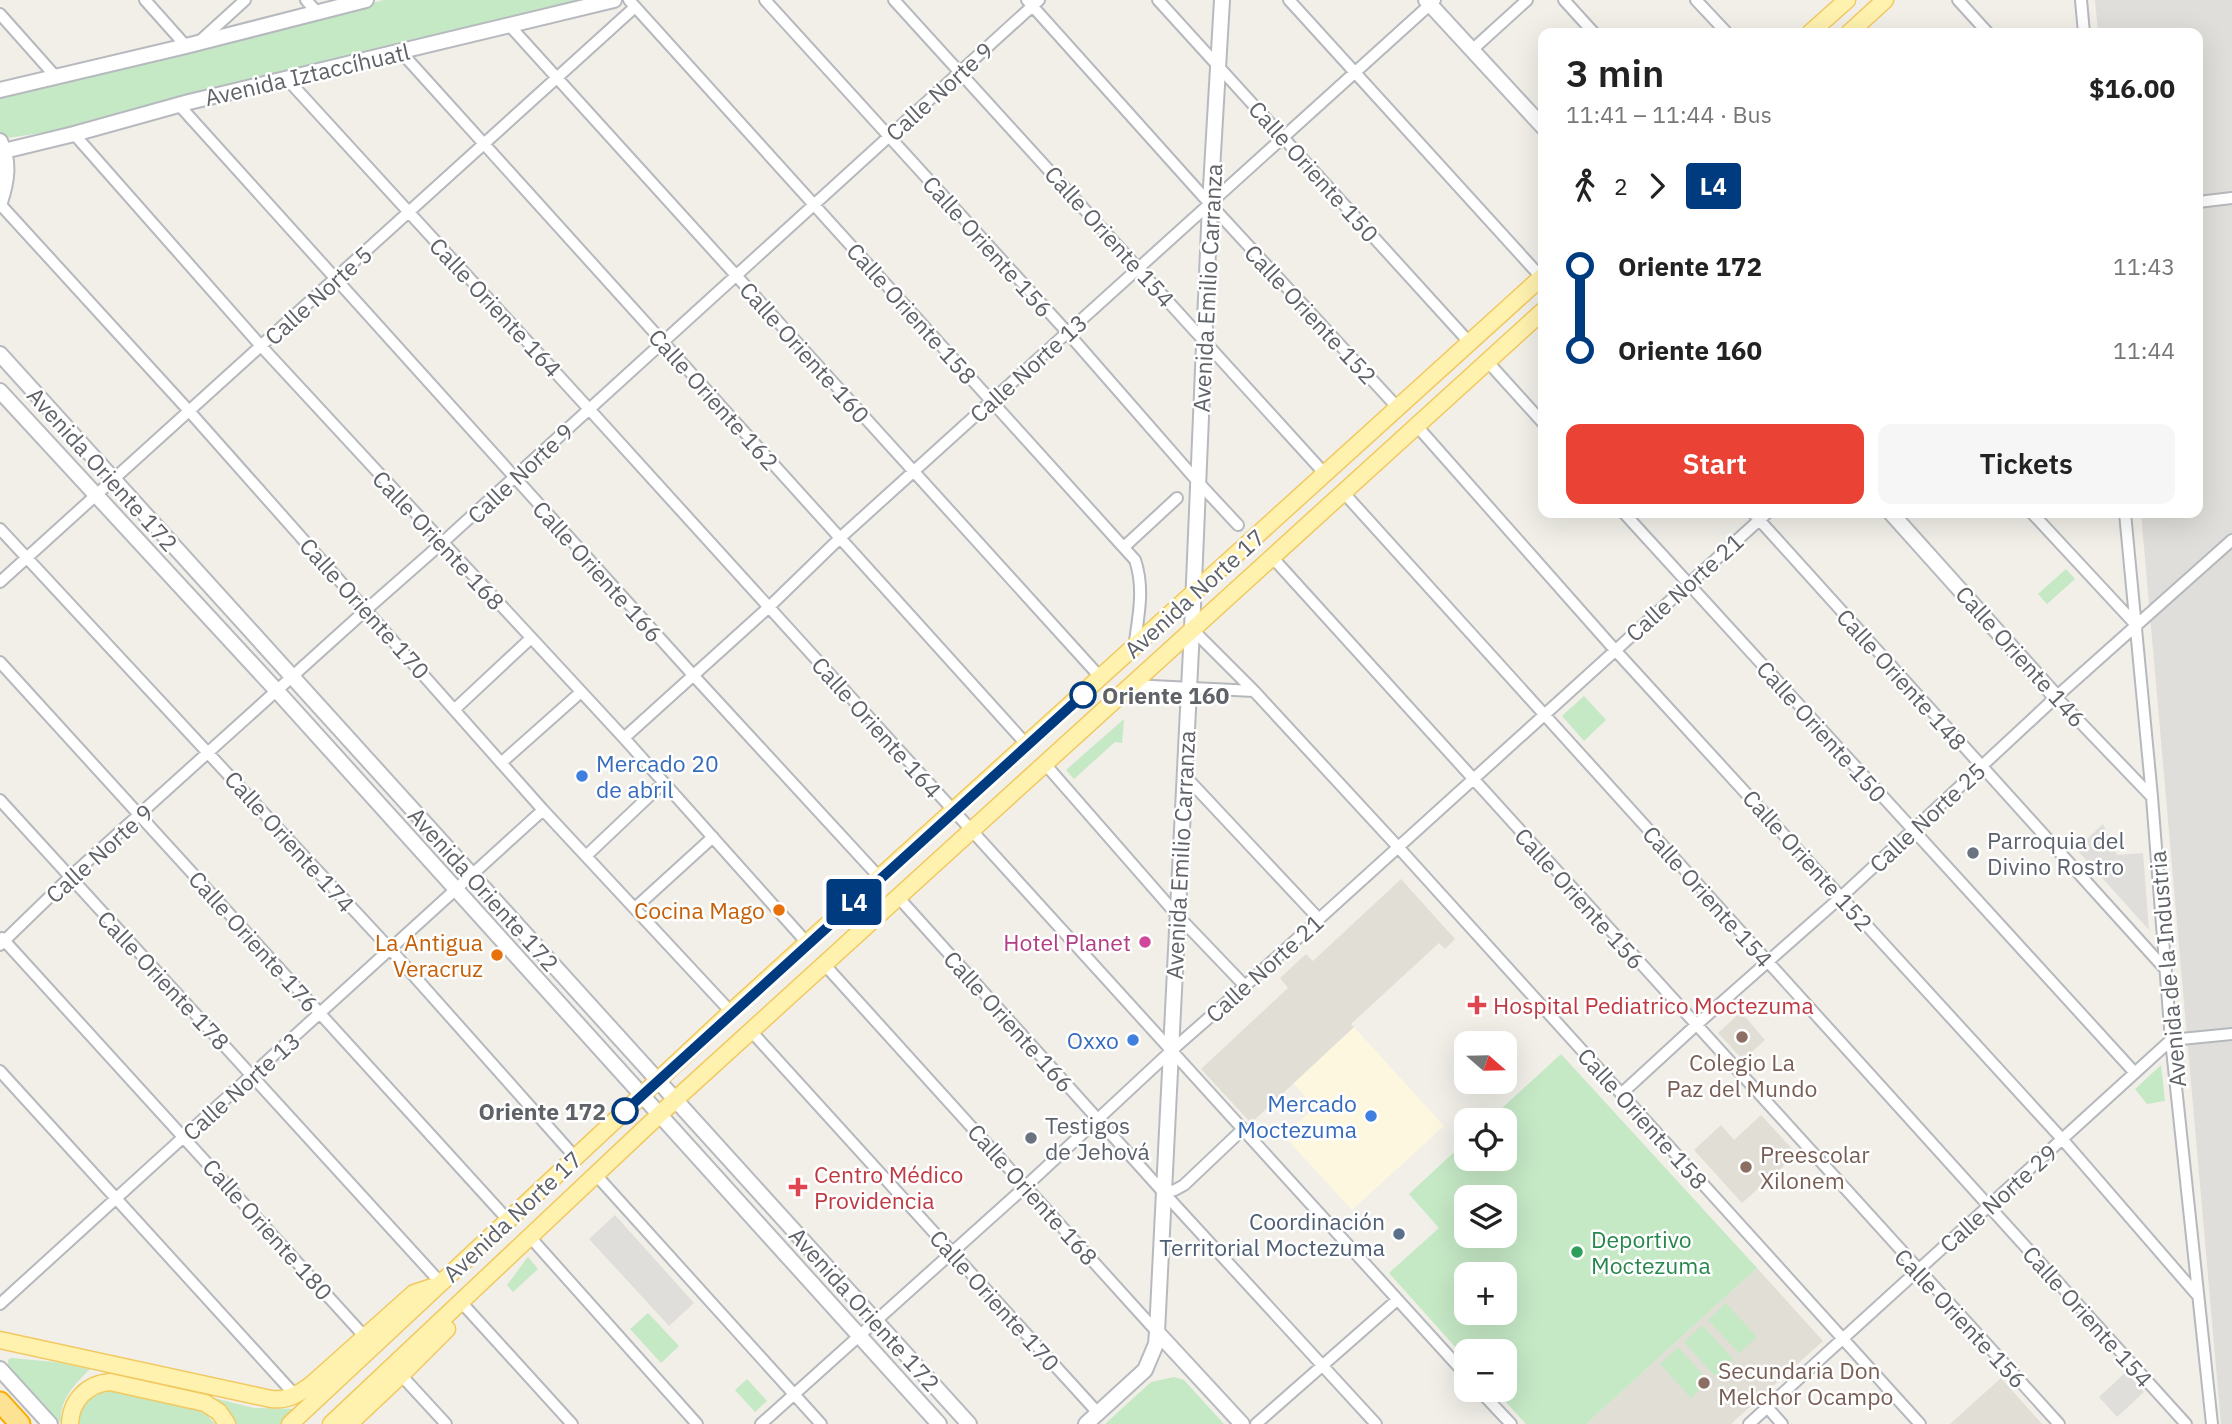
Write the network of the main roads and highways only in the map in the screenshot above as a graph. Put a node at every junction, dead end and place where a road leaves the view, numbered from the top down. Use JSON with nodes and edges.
{"nodes":[{"id":1,"x":1885,"y":0,"type":"edge"},
{"id":2,"x":1837,"y":3,"type":"edge"},
{"id":3,"x":1814,"y":28,"type":"edge"},
{"id":4,"x":1858,"y":28,"type":"edge"},
{"id":5,"x":1538,"y":280,"type":"edge"},
{"id":6,"x":1538,"y":315,"type":"edge"},
{"id":7,"x":441,"y":1283,"type":"junction"},
{"id":8,"x":461,"y":1302,"type":"junction"},
{"id":9,"x":0,"y":1340,"type":"edge"},
{"id":10,"x":0,"y":1402,"type":"edge"},
{"id":11,"x":20,"y":1424,"type":"edge"},
{"id":12,"x":70,"y":1424,"type":"edge"},
{"id":13,"x":227,"y":1424,"type":"edge"},
{"id":14,"x":290,"y":1424,"type":"edge"},
{"id":15,"x":331,"y":1424,"type":"edge"},
{"id":16,"x":349,"y":1424,"type":"edge"}],
"edges":[{"from":1,"to":4,"type":"main road"},
{"from":2,"to":3,"type":"main road"},
{"from":5,"to":7,"type":"main road","name":"Avenida Norte 17"},
{"from":6,"to":8,"type":"main road","name":"Avenida Norte 17"},
{"from":7,"to":9,"type":"main road"},
{"from":7,"to":14,"type":"main road","name":"Avenida Norte 17"},
{"from":8,"to":15,"type":"main road","name":"Avenida Norte 17"},
{"from":8,"to":16,"type":"main road"},
{"from":10,"to":11,"type":"highway"},
{"from":12,"to":13,"type":"main road"}]}
